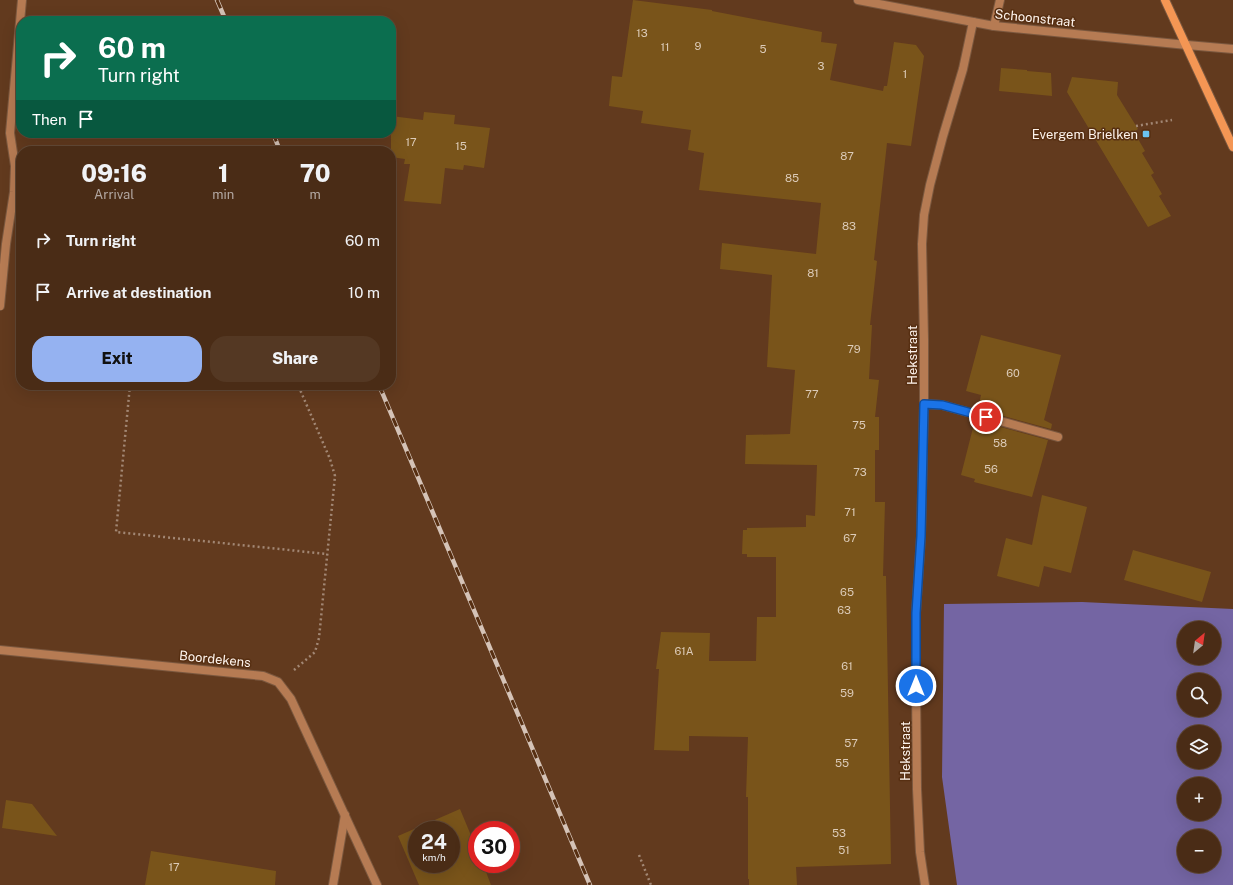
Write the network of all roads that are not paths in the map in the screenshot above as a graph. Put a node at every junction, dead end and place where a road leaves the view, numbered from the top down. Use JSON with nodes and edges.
{"nodes":[{"id":1,"x":22,"y":0,"type":"edge"},
{"id":2,"x":858,"y":0,"type":"edge"},
{"id":3,"x":1000,"y":0,"type":"edge"},
{"id":4,"x":1165,"y":0,"type":"edge"},
{"id":5,"x":21,"y":16,"type":"edge"},
{"id":6,"x":973,"y":22,"type":"junction"},
{"id":7,"x":994,"y":26,"type":"junction"},
{"id":8,"x":1186,"y":45,"type":"junction"},
{"id":9,"x":1233,"y":49,"type":"edge"},
{"id":10,"x":16,"y":66,"type":"edge"},
{"id":11,"x":1233,"y":147,"type":"edge"},
{"id":12,"x":16,"y":179,"type":"edge"},
{"id":13,"x":16,"y":201,"type":"edge"},
{"id":14,"x":0,"y":306,"type":"edge"},
{"id":15,"x":924,"y":404,"type":"junction"},
{"id":16,"x":1058,"y":437,"type":"dead end"},
{"id":17,"x":0,"y":650,"type":"edge"},
{"id":18,"x":345,"y":815,"type":"junction"},
{"id":19,"x":333,"y":885,"type":"edge"},
{"id":20,"x":377,"y":885,"type":"edge"},
{"id":21,"x":925,"y":885,"type":"edge"}],
"edges":[{"from":1,"to":5,"type":"street"},
{"from":2,"to":6,"type":"street","name":"Schoonstraat"},
{"from":3,"to":7,"type":"street"},
{"from":4,"to":8,"type":"main road"},
{"from":6,"to":7,"type":"street","name":"Schoonstraat"},
{"from":6,"to":15,"type":"street","name":"Hekstraat"},
{"from":7,"to":8,"type":"street","name":"Schoonstraat"},
{"from":8,"to":9,"type":"street","name":"Schoonstraat"},
{"from":8,"to":11,"type":"main road"},
{"from":10,"to":12,"type":"street"},
{"from":13,"to":14,"type":"street"},
{"from":15,"to":16,"type":"street"},
{"from":15,"to":21,"type":"street","name":"Hekstraat"},
{"from":17,"to":18,"type":"street","name":"Boordekens"},
{"from":18,"to":19,"type":"street"},
{"from":18,"to":20,"type":"street"}]}
